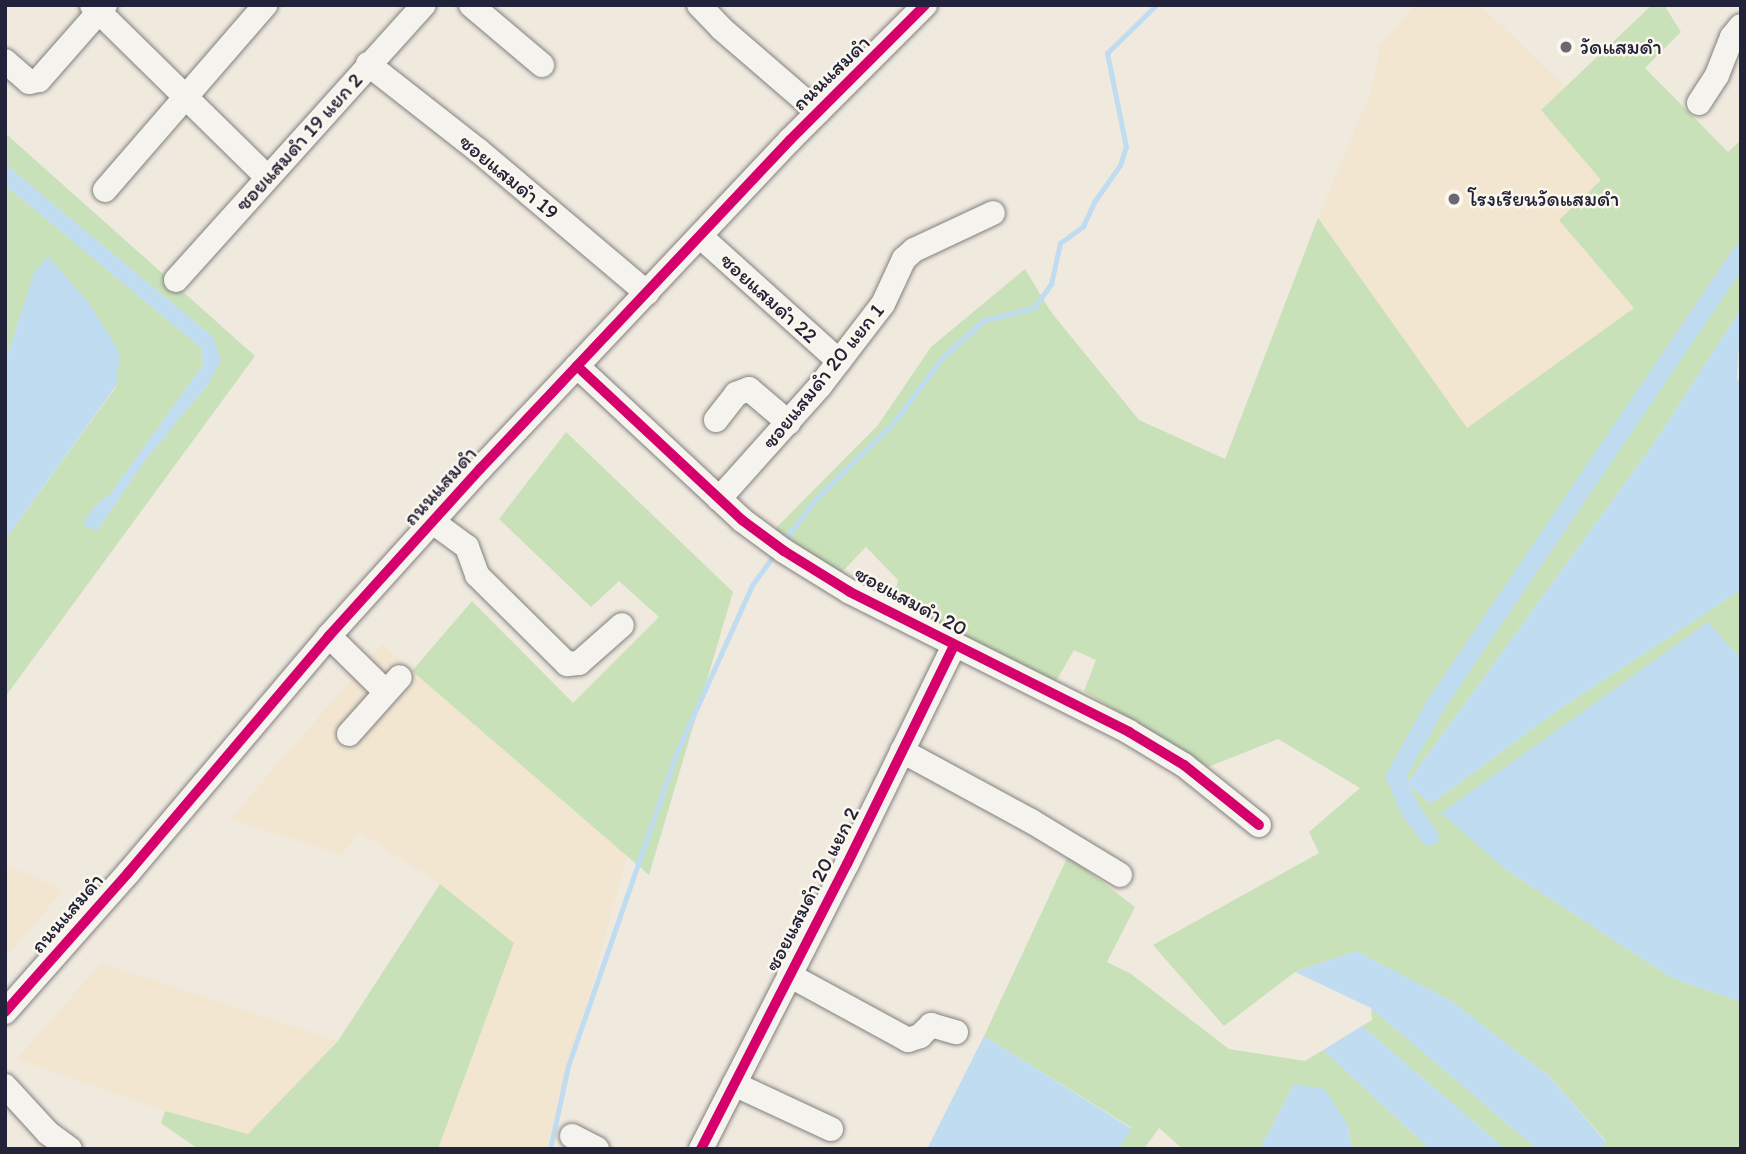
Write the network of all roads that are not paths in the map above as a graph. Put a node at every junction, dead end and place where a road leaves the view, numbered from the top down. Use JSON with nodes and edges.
{"nodes":[{"id":1,"x":265,"y":5,"type":"edge"},
{"id":2,"x":424,"y":5,"type":"edge"},
{"id":3,"x":471,"y":5,"type":"edge"},
{"id":4,"x":699,"y":5,"type":"edge"},
{"id":5,"x":925,"y":5,"type":"edge"},
{"id":6,"x":99,"y":8,"type":"edge"},
{"id":7,"x":1741,"y":26,"type":"edge"},
{"id":8,"x":5,"y":61,"type":"edge"},
{"id":9,"x":369,"y":64,"type":"junction"},
{"id":10,"x":542,"y":65,"type":"dead end"},
{"id":11,"x":185,"y":96,"type":"junction"},
{"id":12,"x":1699,"y":103,"type":"dead end"},
{"id":13,"x":818,"y":112,"type":"junction"},
{"id":14,"x":268,"y":177,"type":"junction"},
{"id":15,"x":105,"y":190,"type":"dead end"},
{"id":16,"x":993,"y":213,"type":"dead end"},
{"id":17,"x":700,"y":236,"type":"junction"},
{"id":18,"x":176,"y":280,"type":"dead end"},
{"id":19,"x":647,"y":293,"type":"junction"},
{"id":20,"x":839,"y":361,"type":"junction"},
{"id":21,"x":577,"y":366,"type":"junction"},
{"id":22,"x":716,"y":420,"type":"dead end"},
{"id":23,"x":789,"y":423,"type":"junction"},
{"id":24,"x":719,"y":499,"type":"junction"},
{"id":25,"x":433,"y":522,"type":"junction"},
{"id":26,"x":622,"y":625,"type":"dead end"},
{"id":27,"x":329,"y":636,"type":"junction"},
{"id":28,"x":954,"y":646,"type":"junction"},
{"id":29,"x":349,"y":734,"type":"dead end"},
{"id":30,"x":902,"y":751,"type":"junction"},
{"id":31,"x":1259,"y":825,"type":"dead end"},
{"id":32,"x":1120,"y":875,"type":"dead end"},
{"id":33,"x":789,"y":975,"type":"junction"},
{"id":34,"x":5,"y":1012,"type":"edge"},
{"id":35,"x":956,"y":1032,"type":"dead end"},
{"id":36,"x":734,"y":1084,"type":"junction"},
{"id":37,"x":5,"y":1086,"type":"edge"},
{"id":38,"x":831,"y":1129,"type":"dead end"},
{"id":39,"x":572,"y":1136,"type":"dead end"},
{"id":40,"x":70,"y":1149,"type":"edge"},
{"id":41,"x":597,"y":1149,"type":"edge"},
{"id":42,"x":701,"y":1149,"type":"edge"}],
"edges":[{"from":1,"to":11,"type":"street"},
{"from":2,"to":9,"type":"street","name":"ซอยแสมดำ 19 แยก 2"},
{"from":3,"to":10,"type":"street"},
{"from":4,"to":13,"type":"street"},
{"from":5,"to":13,"type":"street","name":"ถนนแสมดำ"},
{"from":6,"to":8,"type":"street"},
{"from":6,"to":11,"type":"street"},
{"from":7,"to":12,"type":"street"},
{"from":9,"to":14,"type":"street","name":"ซอยแสมดำ 19 แยก 2"},
{"from":9,"to":19,"type":"street","name":"ซอยแสมดำ 19"},
{"from":11,"to":14,"type":"street"},
{"from":11,"to":15,"type":"street"},
{"from":13,"to":17,"type":"street","name":"ถนนแสมดำ"},
{"from":14,"to":18,"type":"street","name":"ซอยแสมดำ 19 แยก 2"},
{"from":16,"to":20,"type":"street","name":"ซอยแสมดำ 20 แยก 1"},
{"from":17,"to":19,"type":"street","name":"ถนนแสมดำ"},
{"from":17,"to":20,"type":"street","name":"ซอยแสมดำ 22"},
{"from":19,"to":21,"type":"street","name":"ถนนแสมดำ"},
{"from":20,"to":23,"type":"street","name":"ซอยแสมดำ 20 แยก 1"},
{"from":21,"to":24,"type":"street","name":"ซอยแสมดำ 20"},
{"from":21,"to":25,"type":"street","name":"ถนนแสมดำ"},
{"from":22,"to":23,"type":"street"},
{"from":23,"to":24,"type":"street","name":"ซอยแสมดำ 20 แยก 1"},
{"from":24,"to":28,"type":"street","name":"ซอยแสมดำ 20"},
{"from":25,"to":26,"type":"street"},
{"from":25,"to":27,"type":"street","name":"ถนนแสมดำ"},
{"from":27,"to":29,"type":"street"},
{"from":27,"to":34,"type":"street","name":"ถนนแสมดำ"},
{"from":28,"to":30,"type":"street","name":"ซอยแสมดำ 20 แยก 2"},
{"from":28,"to":31,"type":"street","name":"ซอยแสมดำ 20"},
{"from":30,"to":32,"type":"street"},
{"from":30,"to":33,"type":"street","name":"ซอยแสมดำ 20 แยก 2"},
{"from":33,"to":35,"type":"street"},
{"from":33,"to":36,"type":"street","name":"ซอยแสมดำ 20 แยก 2"},
{"from":36,"to":38,"type":"street"},
{"from":36,"to":42,"type":"street","name":"ซอยแสมดำ 20 แยก 2"},
{"from":37,"to":40,"type":"street"},
{"from":39,"to":41,"type":"street"}]}
